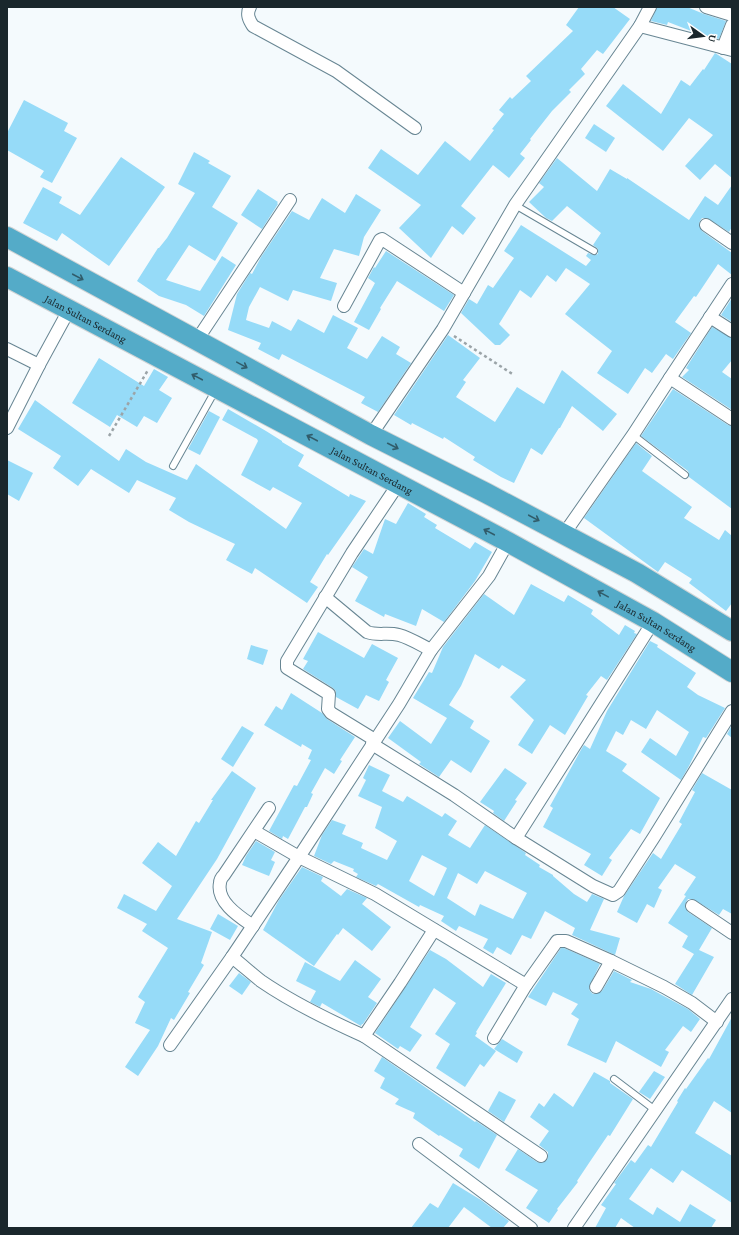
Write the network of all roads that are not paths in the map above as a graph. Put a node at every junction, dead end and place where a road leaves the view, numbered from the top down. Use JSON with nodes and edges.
{"nodes":[{"id":1,"x":250,"y":7,"type":"edge"},
{"id":2,"x":650,"y":7,"type":"edge"},
{"id":3,"x":706,"y":7,"type":"edge"},
{"id":4,"x":732,"y":15,"type":"edge"},
{"id":5,"x":732,"y":25,"type":"edge"},
{"id":6,"x":640,"y":26,"type":"junction"},
{"id":7,"x":727,"y":49,"type":"edge"},
{"id":8,"x":415,"y":128,"type":"dead end"},
{"id":9,"x":290,"y":200,"type":"dead end"},
{"id":10,"x":515,"y":205,"type":"junction"},
{"id":11,"x":706,"y":225,"type":"dead end"},
{"id":12,"x":7,"y":238,"type":"edge"},
{"id":13,"x":732,"y":243,"type":"edge"},
{"id":14,"x":594,"y":251,"type":"dead end"},
{"id":15,"x":52,"y":263,"type":"junction"},
{"id":16,"x":7,"y":277,"type":"edge"},
{"id":17,"x":732,"y":284,"type":"edge"},
{"id":18,"x":35,"y":292,"type":"junction"},
{"id":19,"x":464,"y":293,"type":"junction"},
{"id":20,"x":344,"y":306,"type":"dead end"},
{"id":21,"x":69,"y":310,"type":"junction"},
{"id":22,"x":710,"y":317,"type":"junction"},
{"id":23,"x":732,"y":331,"type":"edge"},
{"id":24,"x":197,"y":340,"type":"junction"},
{"id":25,"x":7,"y":349,"type":"edge"},
{"id":26,"x":38,"y":365,"type":"junction"},
{"id":27,"x":670,"y":378,"type":"junction"},
{"id":28,"x":217,"y":388,"type":"junction"},
{"id":29,"x":732,"y":418,"type":"edge"},
{"id":30,"x":7,"y":428,"type":"edge"},
{"id":31,"x":371,"y":435,"type":"junction"},
{"id":32,"x":633,"y":435,"type":"junction"},
{"id":33,"x":173,"y":466,"type":"dead end"},
{"id":34,"x":685,"y":475,"type":"dead end"},
{"id":35,"x":398,"y":483,"type":"junction"},
{"id":36,"x":564,"y":534,"type":"junction"},
{"id":37,"x":508,"y":542,"type":"junction"},
{"id":38,"x":325,"y":597,"type":"junction"},
{"id":39,"x":653,"y":622,"type":"junction"},
{"id":40,"x":732,"y":632,"type":"edge"},
{"id":41,"x":431,"y":650,"type":"junction"},
{"id":42,"x":732,"y":672,"type":"edge"},
{"id":43,"x":732,"y":710,"type":"edge"},
{"id":44,"x":374,"y":742,"type":"junction"},
{"id":45,"x":269,"y":808,"type":"dead end"},
{"id":46,"x":254,"y":831,"type":"junction"},
{"id":47,"x":516,"y":838,"type":"junction"},
{"id":48,"x":299,"y":857,"type":"junction"},
{"id":49,"x":692,"y":906,"type":"dead end"},
{"id":50,"x":253,"y":926,"type":"junction"},
{"id":51,"x":434,"y":930,"type":"junction"},
{"id":52,"x":732,"y":933,"type":"edge"},
{"id":53,"x":232,"y":957,"type":"junction"},
{"id":54,"x":611,"y":961,"type":"junction"},
{"id":55,"x":526,"y":985,"type":"junction"},
{"id":56,"x":596,"y":987,"type":"dead end"},
{"id":57,"x":732,"y":999,"type":"edge"},
{"id":58,"x":717,"y":1022,"type":"junction"},
{"id":59,"x":364,"y":1036,"type":"junction"},
{"id":60,"x":494,"y":1038,"type":"dead end"},
{"id":61,"x":170,"y":1045,"type":"dead end"},
{"id":62,"x":614,"y":1079,"type":"dead end"},
{"id":63,"x":655,"y":1110,"type":"junction"},
{"id":64,"x":419,"y":1144,"type":"dead end"},
{"id":65,"x":541,"y":1156,"type":"dead end"},
{"id":66,"x":531,"y":1228,"type":"edge"},
{"id":67,"x":574,"y":1228,"type":"edge"}],
"edges":[{"from":1,"to":8,"type":"street"},
{"from":2,"to":6,"type":"street"},
{"from":3,"to":4,"type":"street"},
{"from":5,"to":7,"type":"street"},
{"from":6,"to":7,"type":"street"},
{"from":6,"to":10,"type":"street"},
{"from":9,"to":24,"type":"street"},
{"from":10,"to":14,"type":"lane"},
{"from":10,"to":19,"type":"street"},
{"from":11,"to":13,"type":"street"},
{"from":12,"to":15,"type":"highway"},
{"from":15,"to":18,"type":"highway"},
{"from":15,"to":24,"type":"highway","one_way":true},
{"from":16,"to":18,"type":"highway","name":"Jalan Sultan Serdang"},
{"from":17,"to":22,"type":"street"},
{"from":18,"to":21,"type":"highway","name":"Jalan Sultan Serdang"},
{"from":19,"to":20,"type":"street"},
{"from":19,"to":31,"type":"street"},
{"from":21,"to":26,"type":"street"},
{"from":28,"to":21,"type":"highway","name":"Jalan Sultan Serdang","one_way":true},
{"from":22,"to":23,"type":"street"},
{"from":22,"to":27,"type":"street"},
{"from":24,"to":31,"type":"highway","one_way":true},
{"from":25,"to":26,"type":"street"},
{"from":26,"to":30,"type":"street"},
{"from":27,"to":29,"type":"street"},
{"from":27,"to":32,"type":"street"},
{"from":28,"to":33,"type":"lane"},
{"from":35,"to":28,"type":"highway","name":"Jalan Sultan Serdang","one_way":true},
{"from":31,"to":36,"type":"highway","one_way":true},
{"from":32,"to":34,"type":"lane"},
{"from":32,"to":36,"type":"street"},
{"from":37,"to":35,"type":"highway","name":"Jalan Sultan Serdang","one_way":true},
{"from":35,"to":38,"type":"street"},
{"from":36,"to":40,"type":"highway"},
{"from":39,"to":37,"type":"highway","name":"Jalan Sultan Serdang","one_way":true},
{"from":37,"to":41,"type":"street"},
{"from":38,"to":41,"type":"street"},
{"from":38,"to":44,"type":"street"},
{"from":39,"to":42,"type":"highway","name":"Jalan Sultan Serdang"},
{"from":39,"to":47,"type":"street"},
{"from":41,"to":44,"type":"street"},
{"from":43,"to":47,"type":"street"},
{"from":44,"to":47,"type":"street"},
{"from":44,"to":48,"type":"street"},
{"from":45,"to":46,"type":"street"},
{"from":46,"to":48,"type":"street"},
{"from":46,"to":50,"type":"street"},
{"from":48,"to":50,"type":"street"},
{"from":48,"to":51,"type":"street"},
{"from":49,"to":52,"type":"street"},
{"from":50,"to":53,"type":"street"},
{"from":51,"to":55,"type":"street"},
{"from":51,"to":59,"type":"street"},
{"from":53,"to":59,"type":"street"},
{"from":53,"to":61,"type":"street"},
{"from":54,"to":55,"type":"street"},
{"from":54,"to":56,"type":"street"},
{"from":54,"to":58,"type":"street"},
{"from":55,"to":60,"type":"street"},
{"from":57,"to":58,"type":"street"},
{"from":58,"to":63,"type":"street"},
{"from":59,"to":65,"type":"street"},
{"from":62,"to":63,"type":"lane"},
{"from":63,"to":67,"type":"street"},
{"from":64,"to":66,"type":"street"}]}
